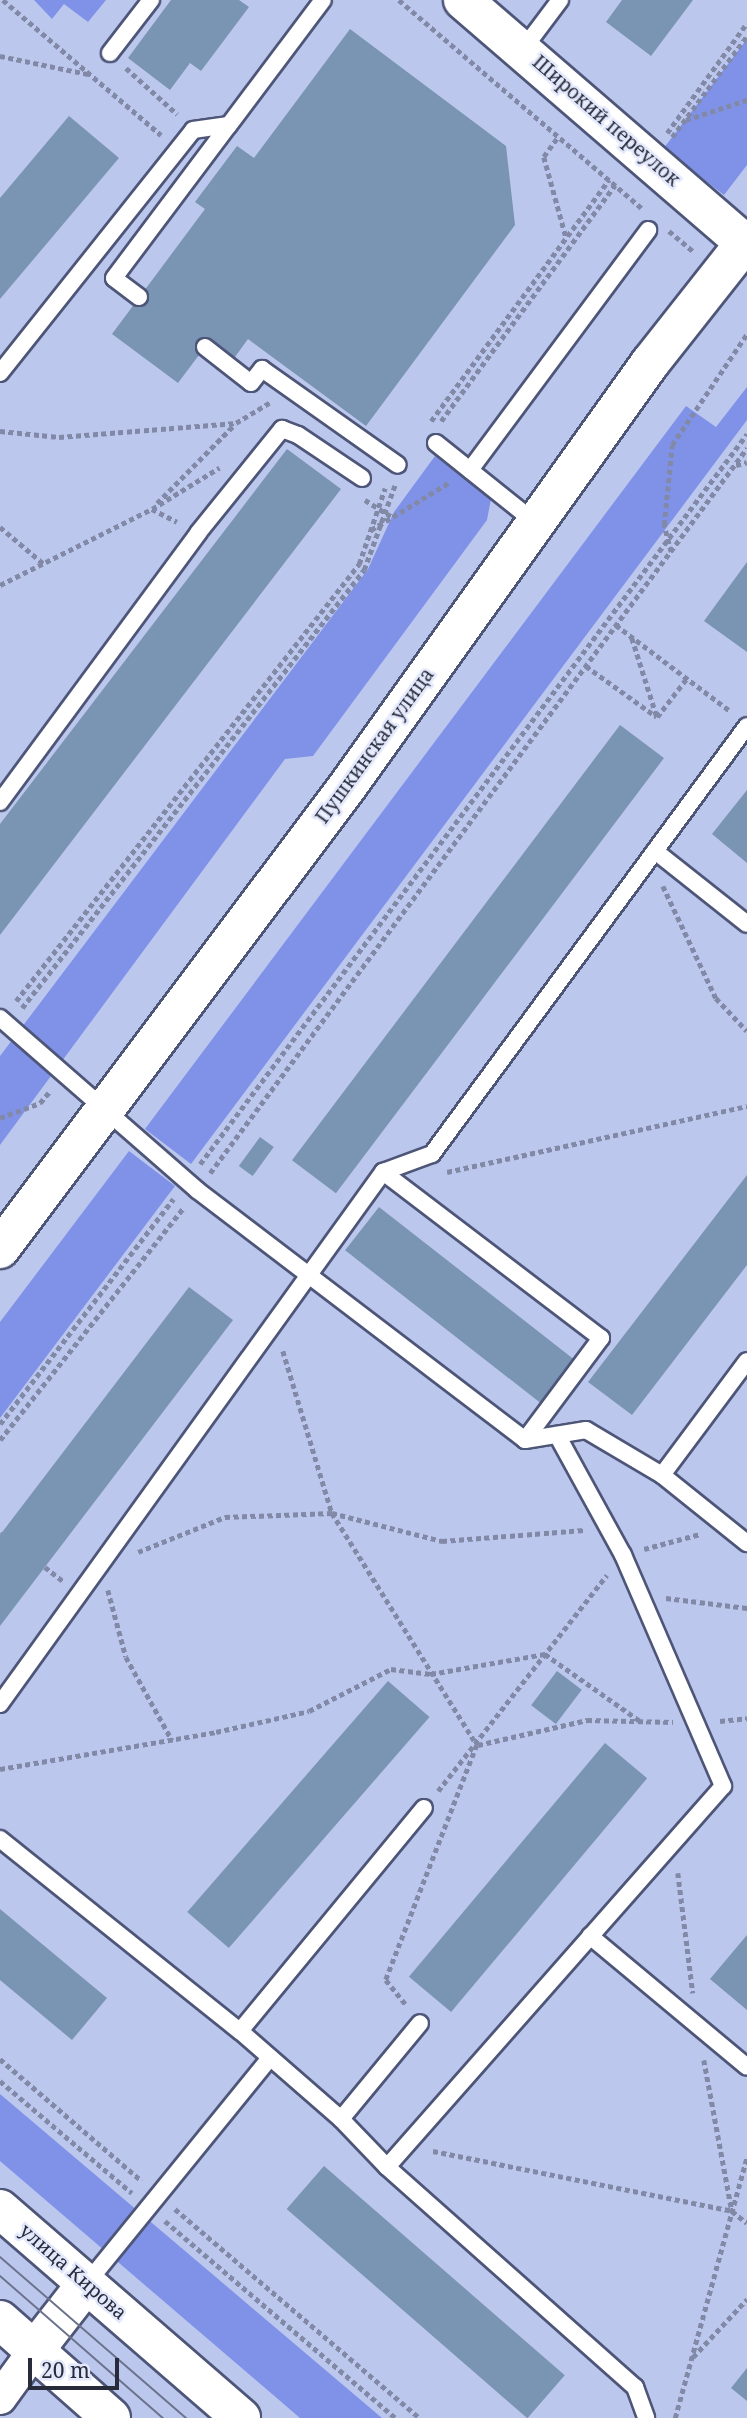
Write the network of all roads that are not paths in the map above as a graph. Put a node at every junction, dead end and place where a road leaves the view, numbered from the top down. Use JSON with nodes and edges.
{"nodes":[{"id":1,"x":151,"y":0,"type":"edge"},
{"id":2,"x":323,"y":0,"type":"edge"},
{"id":3,"x":463,"y":0,"type":"edge"},
{"id":4,"x":560,"y":0,"type":"edge"},
{"id":5,"x":524,"y":48,"type":"junction"},
{"id":6,"x":110,"y":53,"type":"road end"},
{"id":7,"x":229,"y":125,"type":"junction"},
{"id":8,"x":652,"y":224,"type":"road end"},
{"id":9,"x":746,"y":243,"type":"edge"},
{"id":10,"x":139,"y":298,"type":"dead end"},
{"id":11,"x":205,"y":347,"type":"dead end"},
{"id":12,"x":0,"y":373,"type":"edge"},
{"id":13,"x":436,"y":443,"type":"dead end"},
{"id":14,"x":400,"y":470,"type":"road end"},
{"id":15,"x":470,"y":470,"type":"junction"},
{"id":16,"x":362,"y":478,"type":"dead end"},
{"id":17,"x":536,"y":523,"type":"junction"},
{"id":18,"x":744,"y":726,"type":"edge"},
{"id":19,"x":0,"y":802,"type":"edge"},
{"id":20,"x":655,"y":851,"type":"junction"},
{"id":21,"x":747,"y":924,"type":"edge"},
{"id":22,"x":4,"y":1020,"type":"edge"},
{"id":23,"x":105,"y":1108,"type":"junction"},
{"id":24,"x":383,"y":1172,"type":"junction"},
{"id":25,"x":0,"y":1249,"type":"edge"},
{"id":26,"x":306,"y":1273,"type":"junction"},
{"id":27,"x":747,"y":1361,"type":"edge"},
{"id":28,"x":557,"y":1435,"type":"junction"},
{"id":29,"x":525,"y":1440,"type":"junction"},
{"id":30,"x":662,"y":1475,"type":"junction"},
{"id":31,"x":747,"y":1543,"type":"edge"},
{"id":32,"x":0,"y":1704,"type":"edge"},
{"id":33,"x":424,"y":1808,"type":"road end"},
{"id":34,"x":0,"y":1839,"type":"edge"},
{"id":35,"x":590,"y":1936,"type":"junction"},
{"id":36,"x":420,"y":2023,"type":"road end"},
{"id":37,"x":240,"y":2031,"type":"junction"},
{"id":38,"x":270,"y":2058,"type":"junction"},
{"id":39,"x":747,"y":2067,"type":"edge"},
{"id":40,"x":341,"y":2119,"type":"junction"},
{"id":41,"x":387,"y":2167,"type":"junction"},
{"id":42,"x":0,"y":2209,"type":"edge"},
{"id":43,"x":87,"y":2283,"type":"junction"},
{"id":44,"x":0,"y":2320,"type":"edge"},
{"id":45,"x":34,"y":2350,"type":"junction"},
{"id":46,"x":0,"y":2399,"type":"edge"},
{"id":47,"x":111,"y":2418,"type":"edge"},
{"id":48,"x":241,"y":2418,"type":"edge"},
{"id":49,"x":646,"y":2418,"type":"edge"}],
"edges":[{"from":1,"to":6,"type":"lane"},
{"from":2,"to":7,"type":"lane"},
{"from":3,"to":5,"type":"main road","name":"Широкий переулок"},
{"from":4,"to":5,"type":"lane"},
{"from":5,"to":9,"type":"main road","name":"Широкий переулок"},
{"from":7,"to":10,"type":"lane"},
{"from":7,"to":12,"type":"lane"},
{"from":8,"to":15,"type":"lane"},
{"from":9,"to":17,"type":"main road","name":"Пушкинская улица"},
{"from":11,"to":14,"type":"lane"},
{"from":13,"to":15,"type":"lane"},
{"from":15,"to":17,"type":"lane"},
{"from":16,"to":19,"type":"lane"},
{"from":17,"to":23,"type":"main road","name":"Пушкинская улица"},
{"from":18,"to":20,"type":"lane"},
{"from":20,"to":21,"type":"lane"},
{"from":20,"to":24,"type":"lane"},
{"from":22,"to":23,"type":"lane"},
{"from":23,"to":25,"type":"main road","name":"Пушкинская улица"},
{"from":23,"to":26,"type":"lane"},
{"from":24,"to":26,"type":"lane"},
{"from":24,"to":29,"type":"lane"},
{"from":26,"to":29,"type":"lane"},
{"from":26,"to":32,"type":"lane"},
{"from":27,"to":30,"type":"lane"},
{"from":28,"to":29,"type":"lane"},
{"from":28,"to":30,"type":"lane"},
{"from":28,"to":35,"type":"lane"},
{"from":30,"to":31,"type":"lane"},
{"from":33,"to":37,"type":"lane"},
{"from":34,"to":37,"type":"lane"},
{"from":35,"to":39,"type":"lane"},
{"from":35,"to":41,"type":"lane"},
{"from":36,"to":40,"type":"lane"},
{"from":37,"to":38,"type":"lane"},
{"from":38,"to":40,"type":"lane"},
{"from":38,"to":43,"type":"lane"},
{"from":40,"to":41,"type":"lane"},
{"from":41,"to":49,"type":"lane"},
{"from":42,"to":43,"type":"main road","name":"улица Кирова"},
{"from":43,"to":45,"type":"main road"},
{"from":43,"to":48,"type":"main road","name":"улица Кирова"},
{"from":44,"to":45,"type":"main road"},
{"from":45,"to":46,"type":"street"},
{"from":45,"to":47,"type":"main road"}]}
